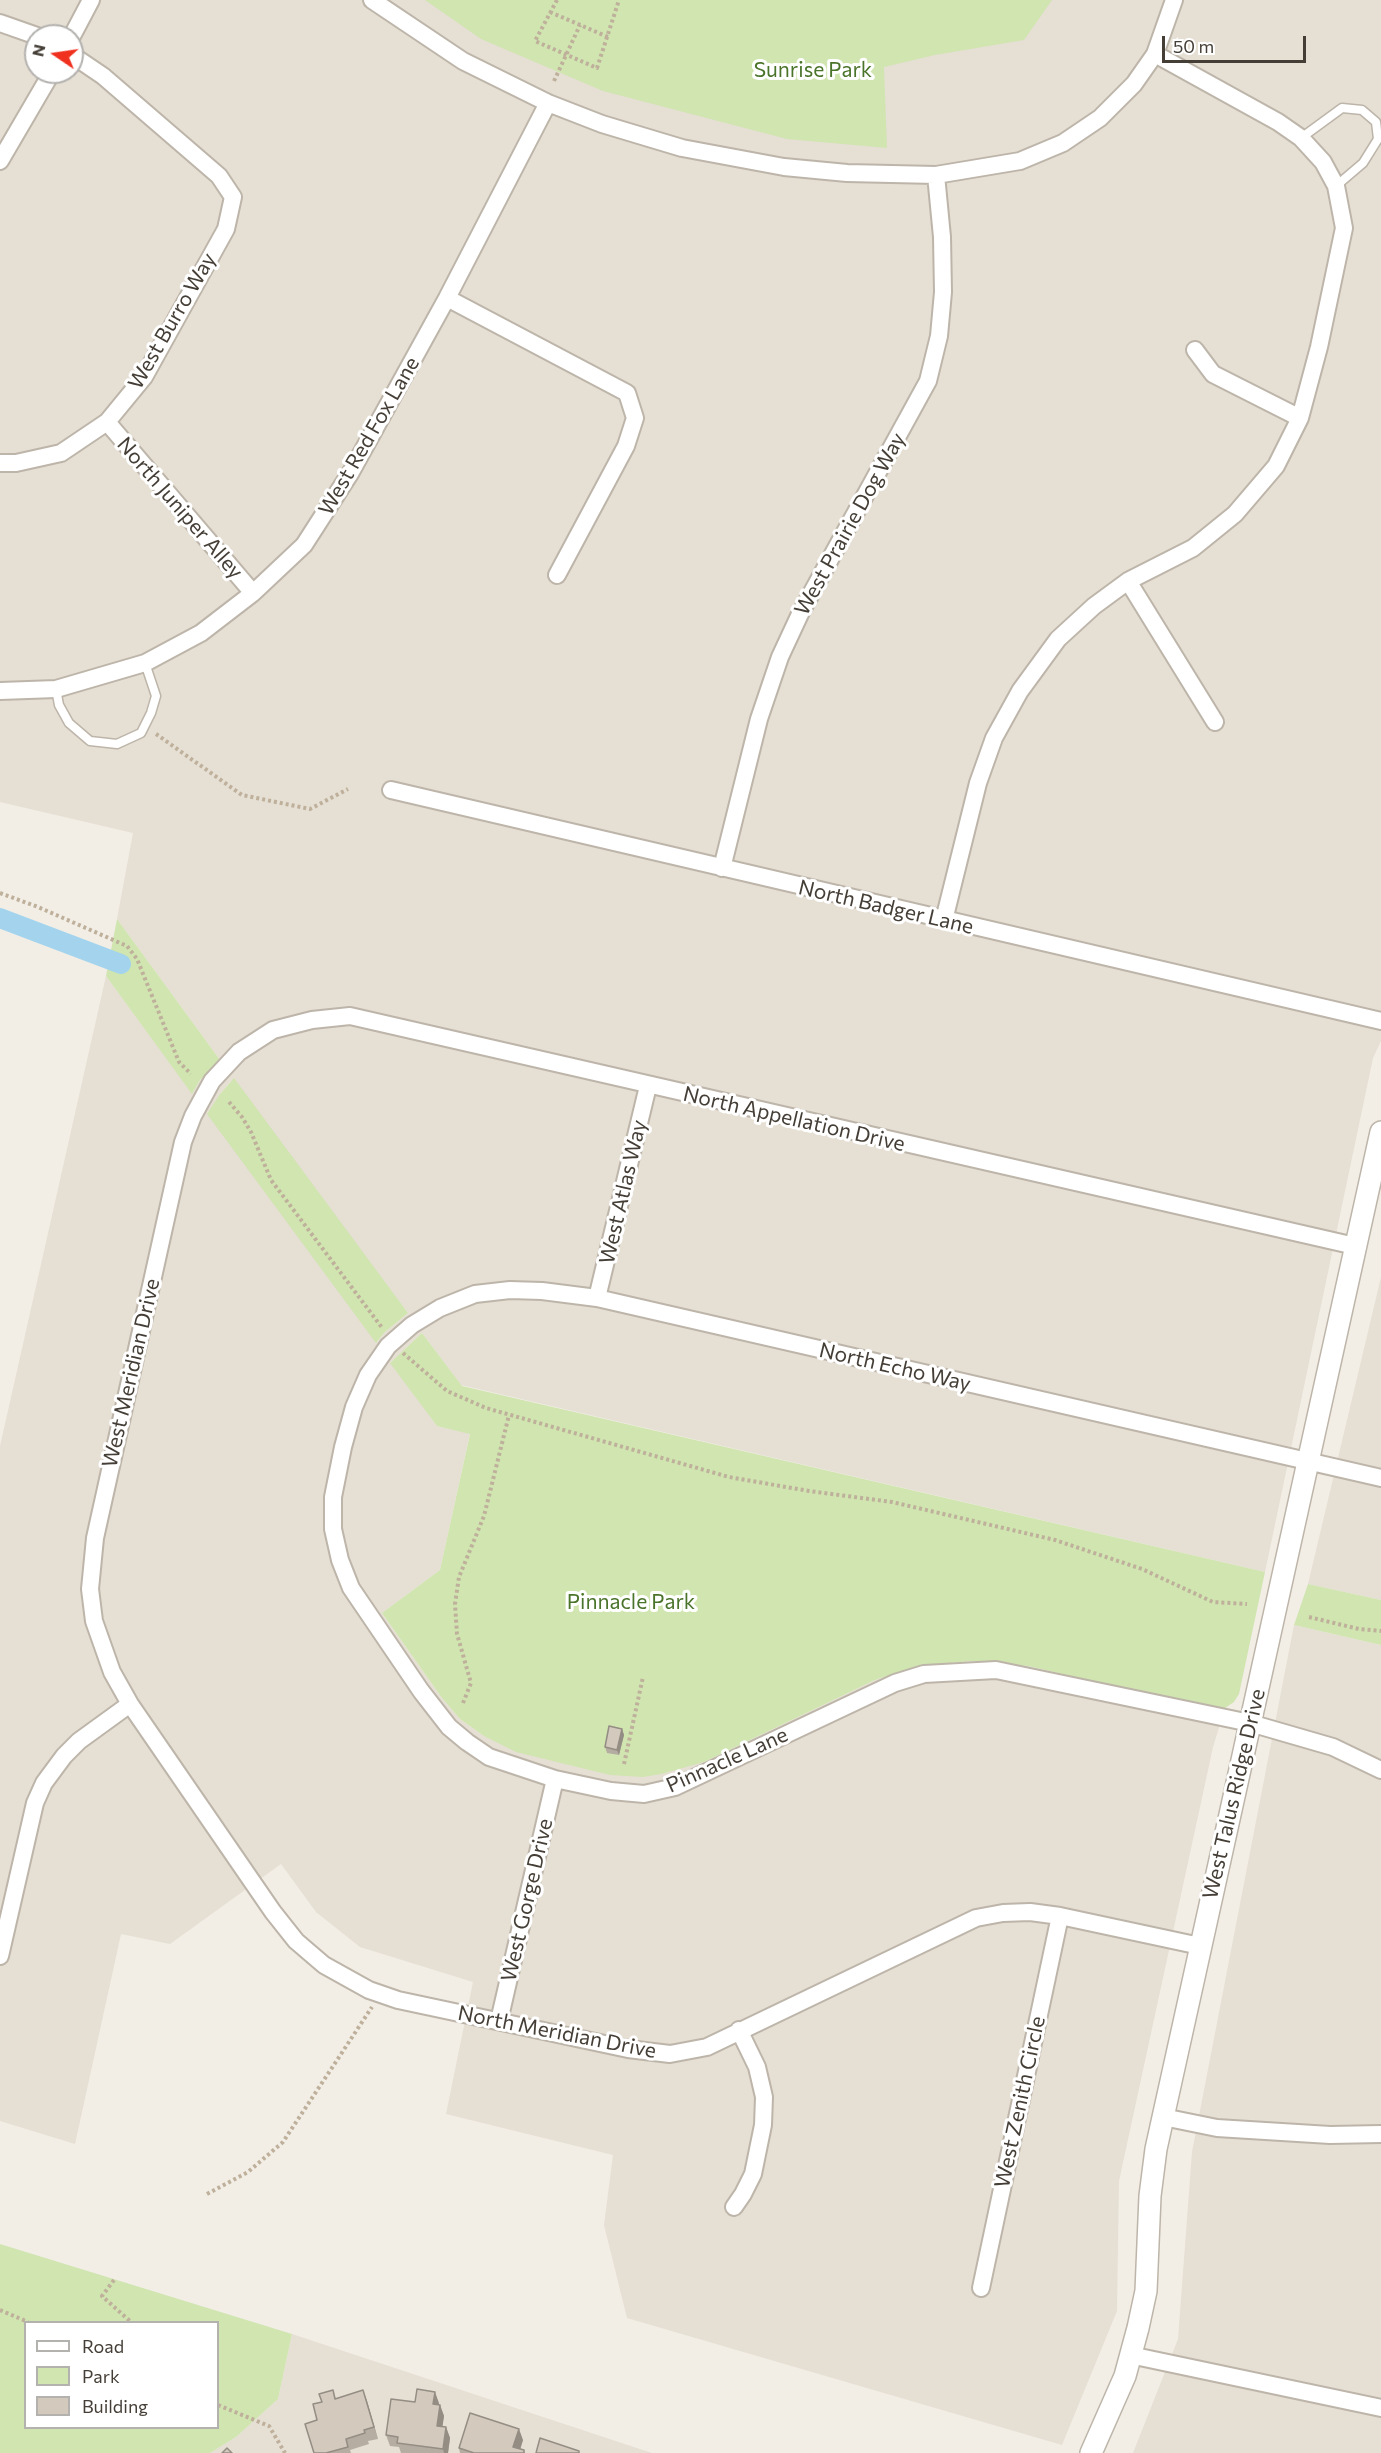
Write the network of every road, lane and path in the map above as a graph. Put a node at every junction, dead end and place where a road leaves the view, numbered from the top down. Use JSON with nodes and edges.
{"nodes":[{"id":1,"x":92,"y":0,"type":"edge"},
{"id":2,"x":372,"y":0,"type":"edge"},
{"id":3,"x":557,"y":0,"type":"edge"},
{"id":4,"x":619,"y":0,"type":"edge"},
{"id":5,"x":1174,"y":0,"type":"edge"},
{"id":6,"x":550,"y":12,"type":"junction"},
{"id":7,"x":0,"y":23,"type":"edge"},
{"id":8,"x":79,"y":24,"type":"edge"},
{"id":9,"x":580,"y":24,"type":"junction"},
{"id":10,"x":24,"y":32,"type":"edge"},
{"id":11,"x":608,"y":37,"type":"junction"},
{"id":12,"x":1155,"y":54,"type":"junction"},
{"id":13,"x":566,"y":55,"type":"junction"},
{"id":14,"x":84,"y":63,"type":"edge"},
{"id":15,"x":554,"y":81,"type":"dead end"},
{"id":16,"x":45,"y":84,"type":"edge"},
{"id":17,"x":548,"y":103,"type":"junction"},
{"id":18,"x":1301,"y":138,"type":"junction"},
{"id":19,"x":0,"y":161,"type":"edge"},
{"id":20,"x":936,"y":175,"type":"junction"},
{"id":21,"x":1336,"y":186,"type":"junction"},
{"id":22,"x":447,"y":298,"type":"junction"},
{"id":23,"x":1196,"y":350,"type":"dead end"},
{"id":24,"x":1300,"y":418,"type":"junction"},
{"id":25,"x":107,"y":422,"type":"junction"},
{"id":26,"x":0,"y":463,"type":"edge"},
{"id":27,"x":557,"y":575,"type":"dead end"},
{"id":28,"x":1128,"y":581,"type":"junction"},
{"id":29,"x":253,"y":593,"type":"junction"},
{"id":30,"x":145,"y":663,"type":"junction"},
{"id":31,"x":56,"y":689,"type":"junction"},
{"id":32,"x":0,"y":692,"type":"edge"},
{"id":33,"x":1215,"y":722,"type":"dead end"},
{"id":34,"x":156,"y":734,"type":"dead end"},
{"id":35,"x":348,"y":789,"type":"dead end"},
{"id":36,"x":391,"y":790,"type":"dead end"},
{"id":37,"x":722,"y":868,"type":"junction"},
{"id":38,"x":0,"y":893,"type":"edge"},
{"id":39,"x":944,"y":920,"type":"junction"},
{"id":40,"x":1381,"y":1021,"type":"edge"},
{"id":41,"x":239,"y":1052,"type":"joint"},
{"id":42,"x":191,"y":1074,"type":"dead end"},
{"id":43,"x":648,"y":1086,"type":"junction"},
{"id":44,"x":229,"y":1102,"type":"dead end"},
{"id":45,"x":1381,"y":1132,"type":"edge"},
{"id":46,"x":1355,"y":1246,"type":"junction"},
{"id":47,"x":597,"y":1298,"type":"junction"},
{"id":48,"x":412,"y":1325,"type":"joint"},
{"id":49,"x":393,"y":1341,"type":"junction"},
{"id":50,"x":509,"y":1415,"type":"junction"},
{"id":51,"x":1308,"y":1462,"type":"junction"},
{"id":52,"x":1381,"y":1478,"type":"edge"},
{"id":53,"x":1247,"y":1604,"type":"dead end"},
{"id":54,"x":1309,"y":1617,"type":"dead end"},
{"id":55,"x":1381,"y":1631,"type":"edge"},
{"id":56,"x":643,"y":1677,"type":"dead end"},
{"id":57,"x":464,"y":1703,"type":"dead end"},
{"id":58,"x":130,"y":1704,"type":"junction"},
{"id":59,"x":1250,"y":1723,"type":"junction"},
{"id":60,"x":624,"y":1764,"type":"dead end"},
{"id":61,"x":1381,"y":1770,"type":"edge"},
{"id":62,"x":555,"y":1779,"type":"junction"},
{"id":63,"x":1060,"y":1916,"type":"junction"},
{"id":64,"x":1200,"y":1946,"type":"junction"},
{"id":65,"x":0,"y":1956,"type":"edge"},
{"id":66,"x":375,"y":2002,"type":"dead end"},
{"id":67,"x":499,"y":2021,"type":"junction"},
{"id":68,"x":739,"y":2030,"type":"junction"},
{"id":69,"x":1163,"y":2117,"type":"junction"},
{"id":70,"x":1381,"y":2134,"type":"edge"},
{"id":71,"x":207,"y":2193,"type":"dead end"},
{"id":72,"x":734,"y":2207,"type":"dead end"},
{"id":73,"x":114,"y":2280,"type":"dead end"},
{"id":74,"x":981,"y":2288,"type":"dead end"},
{"id":75,"x":0,"y":2310,"type":"edge"},
{"id":76,"x":26,"y":2321,"type":"edge"},
{"id":77,"x":130,"y":2321,"type":"edge"},
{"id":78,"x":1130,"y":2355,"type":"junction"},
{"id":79,"x":219,"y":2404,"type":"edge"},
{"id":80,"x":1381,"y":2408,"type":"edge"},
{"id":81,"x":285,"y":2453,"type":"edge"},
{"id":82,"x":1091,"y":2453,"type":"edge"}],
"edges":[{"from":1,"to":8,"type":"street"},
{"from":2,"to":17,"type":"street"},
{"from":3,"to":6,"type":"path"},
{"from":4,"to":11,"type":"path"},
{"from":5,"to":12,"type":"street"},
{"from":6,"to":9,"type":"path"},
{"from":6,"to":13,"type":"path"},
{"from":7,"to":10,"type":"street"},
{"from":9,"to":11,"type":"path"},
{"from":9,"to":13,"type":"path"},
{"from":11,"to":13,"type":"path"},
{"from":12,"to":18,"type":"street"},
{"from":12,"to":20,"type":"street"},
{"from":13,"to":15,"type":"path"},
{"from":14,"to":25,"type":"street","name":"West Burro Way"},
{"from":16,"to":19,"type":"street"},
{"from":17,"to":20,"type":"street"},
{"from":17,"to":22,"type":"street","name":"West Red Fox Lane"},
{"from":18,"to":21,"type":"street"},
{"from":18,"to":21,"type":"lane"},
{"from":20,"to":37,"type":"street","name":"West Prairie Dog Way"},
{"from":21,"to":24,"type":"street"},
{"from":22,"to":27,"type":"street"},
{"from":22,"to":29,"type":"street","name":"West Red Fox Lane"},
{"from":23,"to":24,"type":"street"},
{"from":24,"to":28,"type":"street"},
{"from":25,"to":26,"type":"street","name":"West Burro Way"},
{"from":25,"to":29,"type":"street","name":"North Juniper Alley"},
{"from":28,"to":33,"type":"street"},
{"from":28,"to":39,"type":"street"},
{"from":29,"to":30,"type":"street","name":"West Red Fox Lane"},
{"from":30,"to":31,"type":"street","name":"West Red Fox Lane"},
{"from":30,"to":31,"type":"lane"},
{"from":31,"to":32,"type":"street","name":"West Red Fox Lane"},
{"from":34,"to":35,"type":"path"},
{"from":36,"to":37,"type":"street","name":"North Badger Lane"},
{"from":37,"to":39,"type":"street","name":"North Badger Lane"},
{"from":38,"to":42,"type":"path"},
{"from":39,"to":40,"type":"street","name":"North Badger Lane"},
{"from":41,"to":43,"type":"street","name":"North Appellation Drive"},
{"from":41,"to":58,"type":"street","name":"West Meridian Drive"},
{"from":43,"to":46,"type":"street","name":"North Appellation Drive"},
{"from":43,"to":47,"type":"street","name":"West Atlas Way"},
{"from":44,"to":49,"type":"path"},
{"from":45,"to":46,"type":"street","name":"West Talus Ridge Drive"},
{"from":46,"to":51,"type":"street","name":"West Talus Ridge Drive"},
{"from":47,"to":48,"type":"street","name":"North Echo Way"},
{"from":47,"to":51,"type":"street","name":"North Echo Way"},
{"from":48,"to":49,"type":"street","name":"Pinnacle Lane"},
{"from":49,"to":50,"type":"path"},
{"from":49,"to":62,"type":"street","name":"Pinnacle Lane"},
{"from":50,"to":53,"type":"path"},
{"from":50,"to":57,"type":"path"},
{"from":51,"to":52,"type":"street","name":"North Echo Way"},
{"from":51,"to":59,"type":"street","name":"West Talus Ridge Drive"},
{"from":54,"to":55,"type":"path"},
{"from":56,"to":60,"type":"path"},
{"from":58,"to":65,"type":"street"},
{"from":58,"to":67,"type":"street","name":"North Meridian Drive"},
{"from":59,"to":61,"type":"street","name":"Pinnacle Lane"},
{"from":59,"to":62,"type":"street","name":"Pinnacle Lane"},
{"from":59,"to":64,"type":"street","name":"West Talus Ridge Drive"},
{"from":62,"to":67,"type":"street","name":"West Gorge Drive"},
{"from":63,"to":64,"type":"street","name":"North Meridian Drive"},
{"from":63,"to":68,"type":"street","name":"North Meridian Drive"},
{"from":63,"to":74,"type":"street","name":"West Zenith Circle"},
{"from":64,"to":69,"type":"street","name":"West Talus Ridge Drive"},
{"from":66,"to":71,"type":"path"},
{"from":67,"to":68,"type":"street","name":"North Meridian Drive"},
{"from":68,"to":72,"type":"street"},
{"from":69,"to":70,"type":"street"},
{"from":69,"to":78,"type":"street","name":"West Talus Ridge Drive"},
{"from":73,"to":77,"type":"path"},
{"from":75,"to":76,"type":"path"},
{"from":78,"to":80,"type":"street"},
{"from":78,"to":82,"type":"street","name":"West Talus Ridge Drive"},
{"from":79,"to":81,"type":"path"}]}
